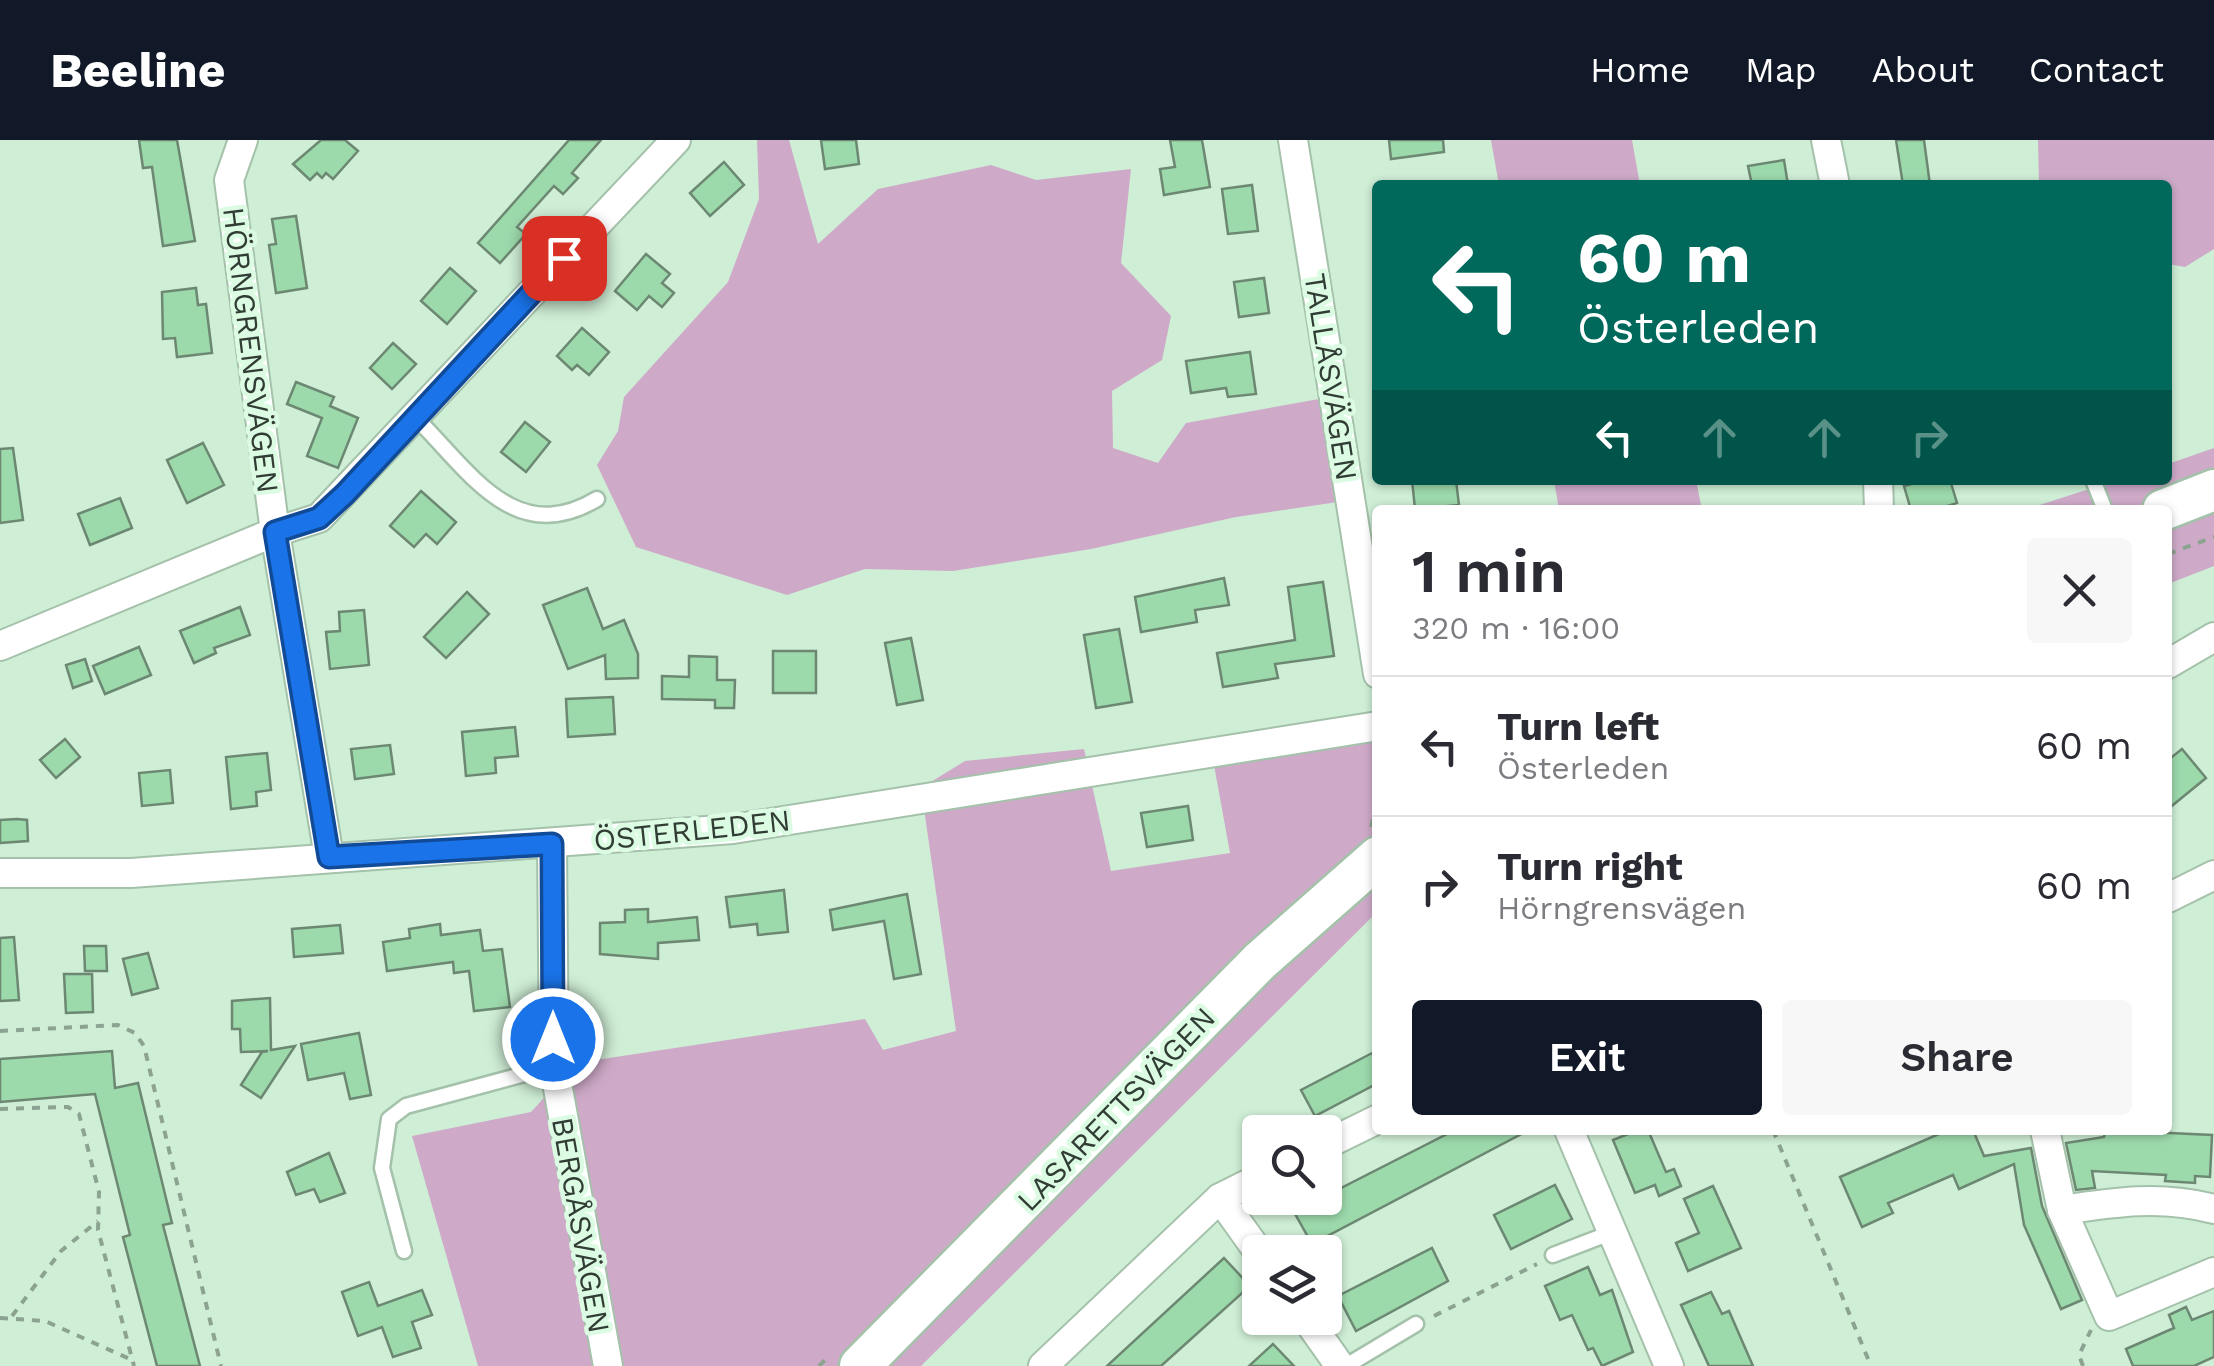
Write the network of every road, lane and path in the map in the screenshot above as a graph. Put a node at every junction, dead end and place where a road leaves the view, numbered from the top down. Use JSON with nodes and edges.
{"nodes":[{"id":1,"x":243,"y":140,"type":"edge"},
{"id":2,"x":676,"y":140,"type":"edge"},
{"id":3,"x":1293,"y":140,"type":"edge"},
{"id":4,"x":1826,"y":140,"type":"edge"},
{"id":5,"x":1834,"y":180,"type":"edge"},
{"id":6,"x":417,"y":418,"type":"junction"},
{"id":7,"x":2214,"y":490,"type":"edge"},
{"id":8,"x":597,"y":498,"type":"dead end"},
{"id":9,"x":2172,"y":506,"type":"edge"},
{"id":10,"x":275,"y":532,"type":"junction"},
{"id":11,"x":2214,"y":537,"type":"edge"},
{"id":12,"x":2172,"y":553,"type":"edge"},
{"id":13,"x":1372,"y":636,"type":"edge"},
{"id":14,"x":2214,"y":638,"type":"edge"},
{"id":15,"x":0,"y":646,"type":"edge"},
{"id":16,"x":2172,"y":662,"type":"edge"},
{"id":17,"x":1372,"y":727,"type":"edge"},
{"id":18,"x":552,"y":844,"type":"junction"},
{"id":19,"x":329,"y":857,"type":"junction"},
{"id":20,"x":1372,"y":863,"type":"edge"},
{"id":21,"x":0,"y":873,"type":"edge"},
{"id":22,"x":2214,"y":875,"type":"edge"},
{"id":23,"x":2172,"y":896,"type":"edge"},
{"id":24,"x":0,"y":1032,"type":"edge"},
{"id":25,"x":554,"y":1066,"type":"junction"},
{"id":26,"x":0,"y":1108,"type":"edge"},
{"id":27,"x":1372,"y":1122,"type":"edge"},
{"id":28,"x":1571,"y":1135,"type":"edge"},
{"id":29,"x":1775,"y":1135,"type":"edge"},
{"id":30,"x":2046,"y":1135,"type":"edge"},
{"id":31,"x":1342,"y":1137,"type":"edge"},
{"id":32,"x":1242,"y":1187,"type":"edge"},
{"id":33,"x":1220,"y":1198,"type":"junction"},
{"id":34,"x":2214,"y":1208,"type":"edge"},
{"id":35,"x":2062,"y":1210,"type":"junction"},
{"id":36,"x":98,"y":1221,"type":"junction"},
{"id":37,"x":1615,"y":1231,"type":"junction"},
{"id":38,"x":1246,"y":1235,"type":"edge"},
{"id":39,"x":404,"y":1250,"type":"dead end"},
{"id":40,"x":1554,"y":1255,"type":"joint"},
{"id":41,"x":2214,"y":1272,"type":"edge"},
{"id":42,"x":12,"y":1316,"type":"junction"},
{"id":43,"x":2108,"y":1316,"type":"junction"},
{"id":44,"x":0,"y":1318,"type":"edge"},
{"id":45,"x":1416,"y":1324,"type":"joint"},
{"id":46,"x":1319,"y":1335,"type":"edge"},
{"id":47,"x":133,"y":1363,"type":"edge"},
{"id":48,"x":221,"y":1366,"type":"edge"},
{"id":49,"x":608,"y":1366,"type":"edge"},
{"id":50,"x":860,"y":1366,"type":"edge"},
{"id":51,"x":1043,"y":1366,"type":"edge"},
{"id":52,"x":1343,"y":1366,"type":"edge"},
{"id":53,"x":1670,"y":1366,"type":"edge"},
{"id":54,"x":1872,"y":1366,"type":"edge"},
{"id":55,"x":2084,"y":1366,"type":"edge"}],
"edges":[{"from":1,"to":10,"type":"street","name":"HÖRNGRENSVÄGEN"},
{"from":2,"to":6,"type":"street"},
{"from":3,"to":13,"type":"street","name":"TALLÅSVÄGEN"},
{"from":4,"to":5,"type":"street"},
{"from":6,"to":8,"type":"lane"},
{"from":6,"to":10,"type":"street"},
{"from":7,"to":9,"type":"street"},
{"from":10,"to":15,"type":"street"},
{"from":10,"to":19,"type":"street","name":"HÖRNGRENSVÄGEN"},
{"from":11,"to":12,"type":"path"},
{"from":14,"to":16,"type":"street"},
{"from":17,"to":18,"type":"street","name":"ÖSTERLEDEN"},
{"from":18,"to":19,"type":"street","name":"ÖSTERLEDEN"},
{"from":18,"to":25,"type":"street","name":"BERGÅSVÄGEN"},
{"from":19,"to":21,"type":"street","name":"ÖSTERLEDEN"},
{"from":20,"to":50,"type":"street","name":"LASARETTSVÄGEN"},
{"from":22,"to":23,"type":"street"},
{"from":24,"to":48,"type":"path"},
{"from":25,"to":39,"type":"lane"},
{"from":25,"to":49,"type":"street","name":"BERGÅSVÄGEN"},
{"from":26,"to":36,"type":"path"},
{"from":27,"to":31,"type":"street"},
{"from":28,"to":37,"type":"street"},
{"from":29,"to":54,"type":"path"},
{"from":30,"to":35,"type":"street"},
{"from":32,"to":33,"type":"street"},
{"from":33,"to":38,"type":"street"},
{"from":33,"to":51,"type":"street"},
{"from":34,"to":35,"type":"street"},
{"from":35,"to":43,"type":"street"},
{"from":36,"to":42,"type":"path"},
{"from":36,"to":47,"type":"path"},
{"from":37,"to":40,"type":"lane"},
{"from":37,"to":53,"type":"street"},
{"from":40,"to":45,"type":"path"},
{"from":41,"to":43,"type":"street"},
{"from":42,"to":44,"type":"path"},
{"from":42,"to":47,"type":"path"},
{"from":43,"to":55,"type":"path"},
{"from":45,"to":52,"type":"lane"},
{"from":46,"to":52,"type":"street"}]}
